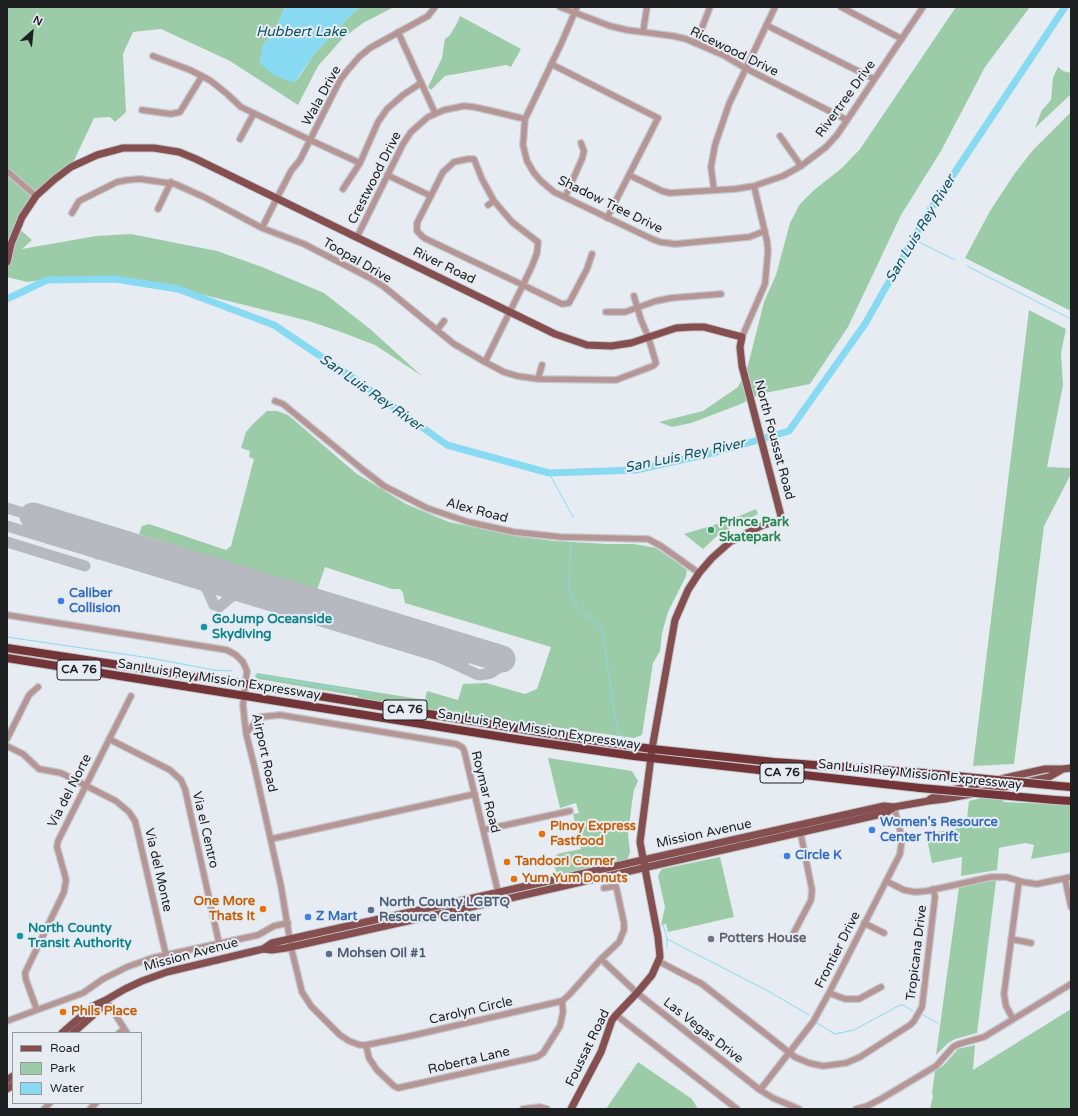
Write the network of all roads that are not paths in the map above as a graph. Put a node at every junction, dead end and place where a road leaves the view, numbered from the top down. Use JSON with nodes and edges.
{"nodes":[{"id":1,"x":435,"y":7,"type":"edge"},
{"id":2,"x":560,"y":7,"type":"edge"},
{"id":3,"x":647,"y":7,"type":"edge"},
{"id":4,"x":710,"y":7,"type":"edge"},
{"id":5,"x":775,"y":7,"type":"edge"},
{"id":6,"x":841,"y":7,"type":"edge"},
{"id":7,"x":923,"y":7,"type":"edge"},
{"id":8,"x":576,"y":10,"type":"edge"},
{"id":9,"x":766,"y":25,"type":"junction"},
{"id":10,"x":398,"y":32,"type":"junction"},
{"id":11,"x":643,"y":32,"type":"junction"},
{"id":12,"x":902,"y":39,"type":"junction"},
{"id":13,"x":696,"y":43,"type":"junction"},
{"id":14,"x":153,"y":56,"type":"dead end"},
{"id":15,"x":551,"y":64,"type":"junction"},
{"id":16,"x":745,"y":68,"type":"junction"},
{"id":17,"x":202,"y":76,"type":"junction"},
{"id":18,"x":874,"y":79,"type":"junction"},
{"id":19,"x":421,"y":83,"type":"junction"},
{"id":20,"x":142,"y":110,"type":"dead end"},
{"id":21,"x":254,"y":113,"type":"junction"},
{"id":22,"x":436,"y":113,"type":"junction"},
{"id":23,"x":525,"y":119,"type":"junction"},
{"id":24,"x":847,"y":120,"type":"junction"},
{"id":25,"x":780,"y":136,"type":"dead end"},
{"id":26,"x":240,"y":139,"type":"dead end"},
{"id":27,"x":310,"y":140,"type":"junction"},
{"id":28,"x":581,"y":143,"type":"dead end"},
{"id":29,"x":360,"y":163,"type":"junction"},
{"id":30,"x":801,"y":166,"type":"junction"},
{"id":31,"x":7,"y":171,"type":"edge"},
{"id":32,"x":388,"y":175,"type":"junction"},
{"id":33,"x":629,"y":175,"type":"junction"},
{"id":34,"x":171,"y":182,"type":"junction"},
{"id":35,"x":754,"y":186,"type":"junction"},
{"id":36,"x":343,"y":189,"type":"dead end"},
{"id":37,"x":714,"y":190,"type":"junction"},
{"id":38,"x":36,"y":196,"type":"junction"},
{"id":39,"x":431,"y":196,"type":"junction"},
{"id":40,"x":565,"y":197,"type":"junction"},
{"id":41,"x":277,"y":198,"type":"junction"},
{"id":42,"x":494,"y":201,"type":"junction"},
{"id":43,"x":488,"y":206,"type":"dead end"},
{"id":44,"x":158,"y":209,"type":"dead end"},
{"id":45,"x":72,"y":213,"type":"dead end"},
{"id":46,"x":607,"y":218,"type":"junction"},
{"id":47,"x":262,"y":228,"type":"junction"},
{"id":48,"x":765,"y":232,"type":"junction"},
{"id":49,"x":357,"y":237,"type":"junction"},
{"id":50,"x":592,"y":254,"type":"dead end"},
{"id":51,"x":7,"y":262,"type":"edge"},
{"id":52,"x":523,"y":285,"type":"junction"},
{"id":53,"x":721,"y":294,"type":"dead end"},
{"id":54,"x":634,"y":296,"type":"dead end"},
{"id":55,"x":638,"y":307,"type":"junction"},
{"id":56,"x":510,"y":312,"type":"junction"},
{"id":57,"x":606,"y":312,"type":"dead end"},
{"id":58,"x":444,"y":321,"type":"dead end"},
{"id":59,"x":437,"y":330,"type":"junction"},
{"id":60,"x":648,"y":336,"type":"junction"},
{"id":61,"x":742,"y":337,"type":"junction"},
{"id":62,"x":484,"y":362,"type":"junction"},
{"id":63,"x":542,"y":365,"type":"dead end"},
{"id":64,"x":538,"y":379,"type":"junction"},
{"id":65,"x":274,"y":401,"type":"dead end"},
{"id":66,"x":699,"y":573,"type":"junction"},
{"id":67,"x":7,"y":615,"type":"edge"},
{"id":68,"x":7,"y":648,"type":"edge"},
{"id":69,"x":7,"y":658,"type":"edge"},
{"id":70,"x":245,"y":684,"type":"junction"},
{"id":71,"x":38,"y":687,"type":"dead end"},
{"id":72,"x":131,"y":696,"type":"dead end"},
{"id":73,"x":244,"y":696,"type":"junction"},
{"id":74,"x":246,"y":733,"type":"junction"},
{"id":75,"x":7,"y":739,"type":"edge"},
{"id":76,"x":109,"y":739,"type":"junction"},
{"id":77,"x":7,"y":746,"type":"edge"},
{"id":78,"x":652,"y":749,"type":"junction"},
{"id":79,"x":651,"y":759,"type":"junction"},
{"id":80,"x":1067,"y":768,"type":"edge"},
{"id":81,"x":85,"y":786,"type":"junction"},
{"id":82,"x":1071,"y":787,"type":"edge"},
{"id":83,"x":475,"y":794,"type":"junction"},
{"id":84,"x":1071,"y":801,"type":"edge"},
{"id":85,"x":894,"y":807,"type":"junction"},
{"id":86,"x":570,"y":811,"type":"dead end"},
{"id":87,"x":799,"y":828,"type":"junction"},
{"id":88,"x":483,"y":830,"type":"junction"},
{"id":89,"x":270,"y":839,"type":"junction"},
{"id":90,"x":643,"y":859,"type":"junction"},
{"id":91,"x":645,"y":867,"type":"junction"},
{"id":92,"x":1071,"y":877,"type":"edge"},
{"id":93,"x":1065,"y":878,"type":"junction"},
{"id":94,"x":886,"y":881,"type":"junction"},
{"id":95,"x":1019,"y":881,"type":"junction"},
{"id":96,"x":604,"y":888,"type":"dead end"},
{"id":97,"x":933,"y":889,"type":"junction"},
{"id":98,"x":498,"y":892,"type":"junction"},
{"id":99,"x":500,"y":900,"type":"junction"},
{"id":100,"x":443,"y":904,"type":"junction"},
{"id":101,"x":1071,"y":907,"type":"edge"},
{"id":102,"x":385,"y":917,"type":"junction"},
{"id":103,"x":422,"y":918,"type":"junction"},
{"id":104,"x":288,"y":923,"type":"junction"},
{"id":105,"x":864,"y":923,"type":"junction"},
{"id":106,"x":884,"y":933,"type":"dead end"},
{"id":107,"x":342,"y":936,"type":"junction"},
{"id":108,"x":792,"y":938,"type":"dead end"},
{"id":109,"x":290,"y":939,"type":"junction"},
{"id":110,"x":1011,"y":939,"type":"junction"},
{"id":111,"x":1030,"y":942,"type":"dead end"},
{"id":112,"x":219,"y":943,"type":"junction"},
{"id":113,"x":291,"y":947,"type":"junction"},
{"id":114,"x":263,"y":949,"type":"junction"},
{"id":115,"x":166,"y":955,"type":"junction"},
{"id":116,"x":601,"y":959,"type":"junction"},
{"id":117,"x":658,"y":962,"type":"junction"},
{"id":118,"x":1071,"y":984,"type":"edge"},
{"id":119,"x":881,"y":987,"type":"dead end"},
{"id":120,"x":637,"y":993,"type":"junction"},
{"id":121,"x":829,"y":993,"type":"junction"},
{"id":122,"x":106,"y":1000,"type":"junction"},
{"id":123,"x":562,"y":1000,"type":"junction"},
{"id":124,"x":37,"y":1010,"type":"junction"},
{"id":125,"x":616,"y":1015,"type":"junction"},
{"id":126,"x":1013,"y":1019,"type":"junction"},
{"id":127,"x":7,"y":1020,"type":"edge"},
{"id":128,"x":126,"y":1031,"type":"edge"},
{"id":129,"x":63,"y":1032,"type":"edge"},
{"id":130,"x":74,"y":1032,"type":"edge"},
{"id":131,"x":366,"y":1045,"type":"junction"},
{"id":132,"x":790,"y":1052,"type":"junction"},
{"id":133,"x":760,"y":1090,"type":"junction"},
{"id":134,"x":523,"y":1109,"type":"edge"},
{"id":135,"x":547,"y":1109,"type":"edge"},
{"id":136,"x":571,"y":1109,"type":"edge"},
{"id":137,"x":737,"y":1109,"type":"edge"},
{"id":138,"x":799,"y":1109,"type":"edge"},
{"id":139,"x":856,"y":1109,"type":"edge"}],
"edges":[{"from":1,"to":10,"type":"street","name":"Wala Drive"},
{"from":2,"to":8,"type":"street","name":"Ricewood Drive"},
{"from":3,"to":11,"type":"street"},
{"from":4,"to":13,"type":"street"},
{"from":5,"to":9,"type":"street"},
{"from":6,"to":12,"type":"street"},
{"from":7,"to":12,"type":"street","name":"Rivertree Drive"},
{"from":8,"to":11,"type":"street","name":"Ricewood Drive"},
{"from":8,"to":15,"type":"street","name":"Shadow Tree Drive"},
{"from":9,"to":16,"type":"street"},
{"from":9,"to":18,"type":"street"},
{"from":10,"to":19,"type":"street"},
{"from":10,"to":27,"type":"street","name":"Wala Drive"},
{"from":11,"to":13,"type":"street","name":"Ricewood Drive"},
{"from":12,"to":18,"type":"street","name":"Rivertree Drive"},
{"from":13,"to":16,"type":"street","name":"Ricewood Drive"},
{"from":14,"to":17,"type":"street"},
{"from":15,"to":23,"type":"street","name":"Shadow Tree Drive"},
{"from":15,"to":33,"type":"street"},
{"from":16,"to":24,"type":"street","name":"Ricewood Drive"},
{"from":16,"to":37,"type":"street"},
{"from":17,"to":20,"type":"street"},
{"from":17,"to":21,"type":"street"},
{"from":18,"to":24,"type":"street","name":"Rivertree Drive"},
{"from":19,"to":22,"type":"street"},
{"from":19,"to":29,"type":"street"},
{"from":21,"to":26,"type":"street"},
{"from":21,"to":27,"type":"street"},
{"from":22,"to":23,"type":"street","name":"Crestwood Drive"},
{"from":22,"to":32,"type":"street","name":"Crestwood Drive"},
{"from":23,"to":40,"type":"street","name":"Shadow Tree Drive"},
{"from":24,"to":30,"type":"street","name":"Rivertree Drive"},
{"from":25,"to":30,"type":"street"},
{"from":27,"to":29,"type":"street"},
{"from":27,"to":41,"type":"street","name":"Wala Drive"},
{"from":28,"to":40,"type":"street"},
{"from":29,"to":36,"type":"street"},
{"from":30,"to":35,"type":"street","name":"Rivertree Drive"},
{"from":31,"to":38,"type":"street"},
{"from":32,"to":39,"type":"street"},
{"from":32,"to":49,"type":"street","name":"Crestwood Drive"},
{"from":33,"to":37,"type":"street","name":"Rivertree Drive"},
{"from":33,"to":46,"type":"street"},
{"from":34,"to":44,"type":"street"},
{"from":34,"to":45,"type":"street","name":"Toopal Drive"},
{"from":34,"to":47,"type":"street","name":"Toopal Drive"},
{"from":35,"to":37,"type":"street","name":"Rivertree Drive"},
{"from":35,"to":48,"type":"street","name":"North Foussat Road"},
{"from":38,"to":41,"type":"main road","name":"River Road"},
{"from":38,"to":51,"type":"main road","name":"River Road"},
{"from":39,"to":42,"type":"street"},
{"from":39,"to":52,"type":"street"},
{"from":40,"to":46,"type":"street","name":"Shadow Tree Drive"},
{"from":41,"to":47,"type":"street","name":"Wala Drive"},
{"from":41,"to":49,"type":"main road","name":"River Road"},
{"from":42,"to":43,"type":"street"},
{"from":42,"to":52,"type":"street"},
{"from":46,"to":48,"type":"street","name":"Shadow Tree Drive"},
{"from":47,"to":59,"type":"street","name":"Toopal Drive"},
{"from":48,"to":61,"type":"street","name":"North Foussat Road"},
{"from":49,"to":56,"type":"main road","name":"River Road"},
{"from":50,"to":52,"type":"street"},
{"from":52,"to":56,"type":"street"},
{"from":53,"to":55,"type":"street"},
{"from":54,"to":55,"type":"street"},
{"from":55,"to":57,"type":"street"},
{"from":55,"to":60,"type":"street"},
{"from":56,"to":60,"type":"main road","name":"River Road"},
{"from":56,"to":62,"type":"street"},
{"from":58,"to":59,"type":"street"},
{"from":59,"to":62,"type":"street","name":"Toopal Drive"},
{"from":60,"to":61,"type":"main road","name":"River Road"},
{"from":60,"to":64,"type":"street","name":"Toopal Drive"},
{"from":61,"to":66,"type":"main road","name":"North Foussat Road"},
{"from":62,"to":64,"type":"street","name":"Toopal Drive"},
{"from":63,"to":64,"type":"street"},
{"from":65,"to":66,"type":"street","name":"Alex Road"},
{"from":66,"to":78,"type":"main road","name":"North Foussat Road"},
{"from":67,"to":70,"type":"street","name":"Airport Road"},
{"from":68,"to":70,"type":"highway","name":"San Luis Rey Mission Expressway","number":"CA 76"},
{"from":69,"to":73,"type":"highway","name":"San Luis Rey Mission Expressway","number":"CA 76"},
{"from":70,"to":73,"type":"street","name":"Airport Road"},
{"from":70,"to":78,"type":"highway","name":"San Luis Rey Mission Expressway","number":"CA 76"},
{"from":71,"to":75,"type":"street"},
{"from":72,"to":76,"type":"street","name":"Via del Norte"},
{"from":73,"to":74,"type":"street","name":"Airport Road"},
{"from":73,"to":79,"type":"highway","name":"San Luis Rey Mission Expressway","number":"CA 76"},
{"from":74,"to":83,"type":"street","name":"Roymar Road"},
{"from":74,"to":89,"type":"street","name":"Airport Road"},
{"from":76,"to":81,"type":"street","name":"Via del Norte"},
{"from":76,"to":112,"type":"street","name":"Via el Centro"},
{"from":77,"to":81,"type":"street","name":"Via del Monte"},
{"from":78,"to":79,"type":"main road","name":"North Foussat Road"},
{"from":78,"to":82,"type":"highway","name":"San Luis Rey Mission Expressway","number":"CA 76","bridge":true},
{"from":79,"to":84,"type":"highway","name":"San Luis Rey Mission Expressway","number":"CA 76","bridge":true},
{"from":79,"to":90,"type":"main road","name":"North Foussat Road"},
{"from":80,"to":85,"type":"main road","name":"Mission Avenue"},
{"from":81,"to":115,"type":"street","name":"Via del Monte"},
{"from":81,"to":124,"type":"street","name":"Via del Norte"},
{"from":83,"to":88,"type":"street","name":"Roymar Road"},
{"from":83,"to":89,"type":"street"},
{"from":85,"to":87,"type":"main road","name":"Mission Avenue"},
{"from":85,"to":94,"type":"street","name":"Frontier Drive"},
{"from":86,"to":88,"type":"street"},
{"from":87,"to":90,"type":"main road","name":"Mission Avenue"},
{"from":87,"to":91,"type":"main road","name":"Mission Avenue"},
{"from":87,"to":108,"type":"street"},
{"from":88,"to":98,"type":"street","name":"Roymar Road"},
{"from":89,"to":104,"type":"street","name":"Airport Road"},
{"from":90,"to":91,"type":"main road","name":"North Foussat Road"},
{"from":90,"to":98,"type":"main road","name":"Mission Avenue"},
{"from":91,"to":99,"type":"main road","name":"Mission Avenue"},
{"from":91,"to":117,"type":"main road","name":"Foussat Road"},
{"from":92,"to":93,"type":"street"},
{"from":93,"to":95,"type":"street"},
{"from":93,"to":101,"type":"street"},
{"from":94,"to":97,"type":"street"},
{"from":94,"to":105,"type":"street","name":"Frontier Drive"},
{"from":95,"to":97,"type":"street"},
{"from":95,"to":110,"type":"street"},
{"from":96,"to":116,"type":"street","name":"Carolyn Circle"},
{"from":97,"to":132,"type":"street","name":"Tropicana Drive"},
{"from":98,"to":99,"type":"street","name":"Roymar Road"},
{"from":98,"to":100,"type":"main road","name":"Mission Avenue"},
{"from":99,"to":103,"type":"main road","name":"Mission Avenue"},
{"from":100,"to":102,"type":"main road","name":"Mission Avenue"},
{"from":100,"to":103,"type":"main road"},
{"from":102,"to":107,"type":"main road"},
{"from":102,"to":109,"type":"main road","name":"Mission Avenue"},
{"from":103,"to":107,"type":"main road","name":"Mission Avenue"},
{"from":104,"to":109,"type":"street","name":"Airport Road"},
{"from":104,"to":112,"type":"street"},
{"from":105,"to":106,"type":"street"},
{"from":105,"to":121,"type":"street","name":"Frontier Drive"},
{"from":107,"to":113,"type":"main road","name":"Mission Avenue"},
{"from":109,"to":113,"type":"street","name":"Airport Road"},
{"from":109,"to":114,"type":"main road","name":"Mission Avenue"},
{"from":110,"to":111,"type":"street"},
{"from":110,"to":126,"type":"street"},
{"from":112,"to":115,"type":"street"},
{"from":113,"to":114,"type":"main road","name":"Mission Avenue"},
{"from":113,"to":131,"type":"street","name":"Carolyn Circle"},
{"from":114,"to":122,"type":"main road","name":"Mission Avenue"},
{"from":115,"to":124,"type":"street"},
{"from":116,"to":120,"type":"street","name":"Las Vegas Drive"},
{"from":116,"to":123,"type":"street","name":"Carolyn Circle"},
{"from":117,"to":120,"type":"main road","name":"Foussat Road"},
{"from":117,"to":132,"type":"street","name":"Tropicana Drive"},
{"from":118,"to":126,"type":"street"},
{"from":119,"to":121,"type":"street"},
{"from":120,"to":125,"type":"main road","name":"Foussat Road"},
{"from":120,"to":133,"type":"street","name":"Las Vegas Drive"},
{"from":121,"to":132,"type":"street","name":"Frontier Drive"},
{"from":122,"to":128,"type":"street"},
{"from":122,"to":129,"type":"main road","name":"Mission Avenue"},
{"from":122,"to":130,"type":"main road","name":"Mission Avenue"},
{"from":123,"to":131,"type":"street","name":"Carolyn Circle"},
{"from":123,"to":131,"type":"street","name":"Roberta Lane"},
{"from":124,"to":127,"type":"street"},
{"from":125,"to":136,"type":"main road","name":"Foussat Road"},
{"from":125,"to":137,"type":"street"},
{"from":126,"to":139,"type":"street"},
{"from":132,"to":133,"type":"street","name":"Frontier Drive"},
{"from":133,"to":138,"type":"street","name":"Las Vegas Drive"},
{"from":134,"to":135,"type":"street"}]}
